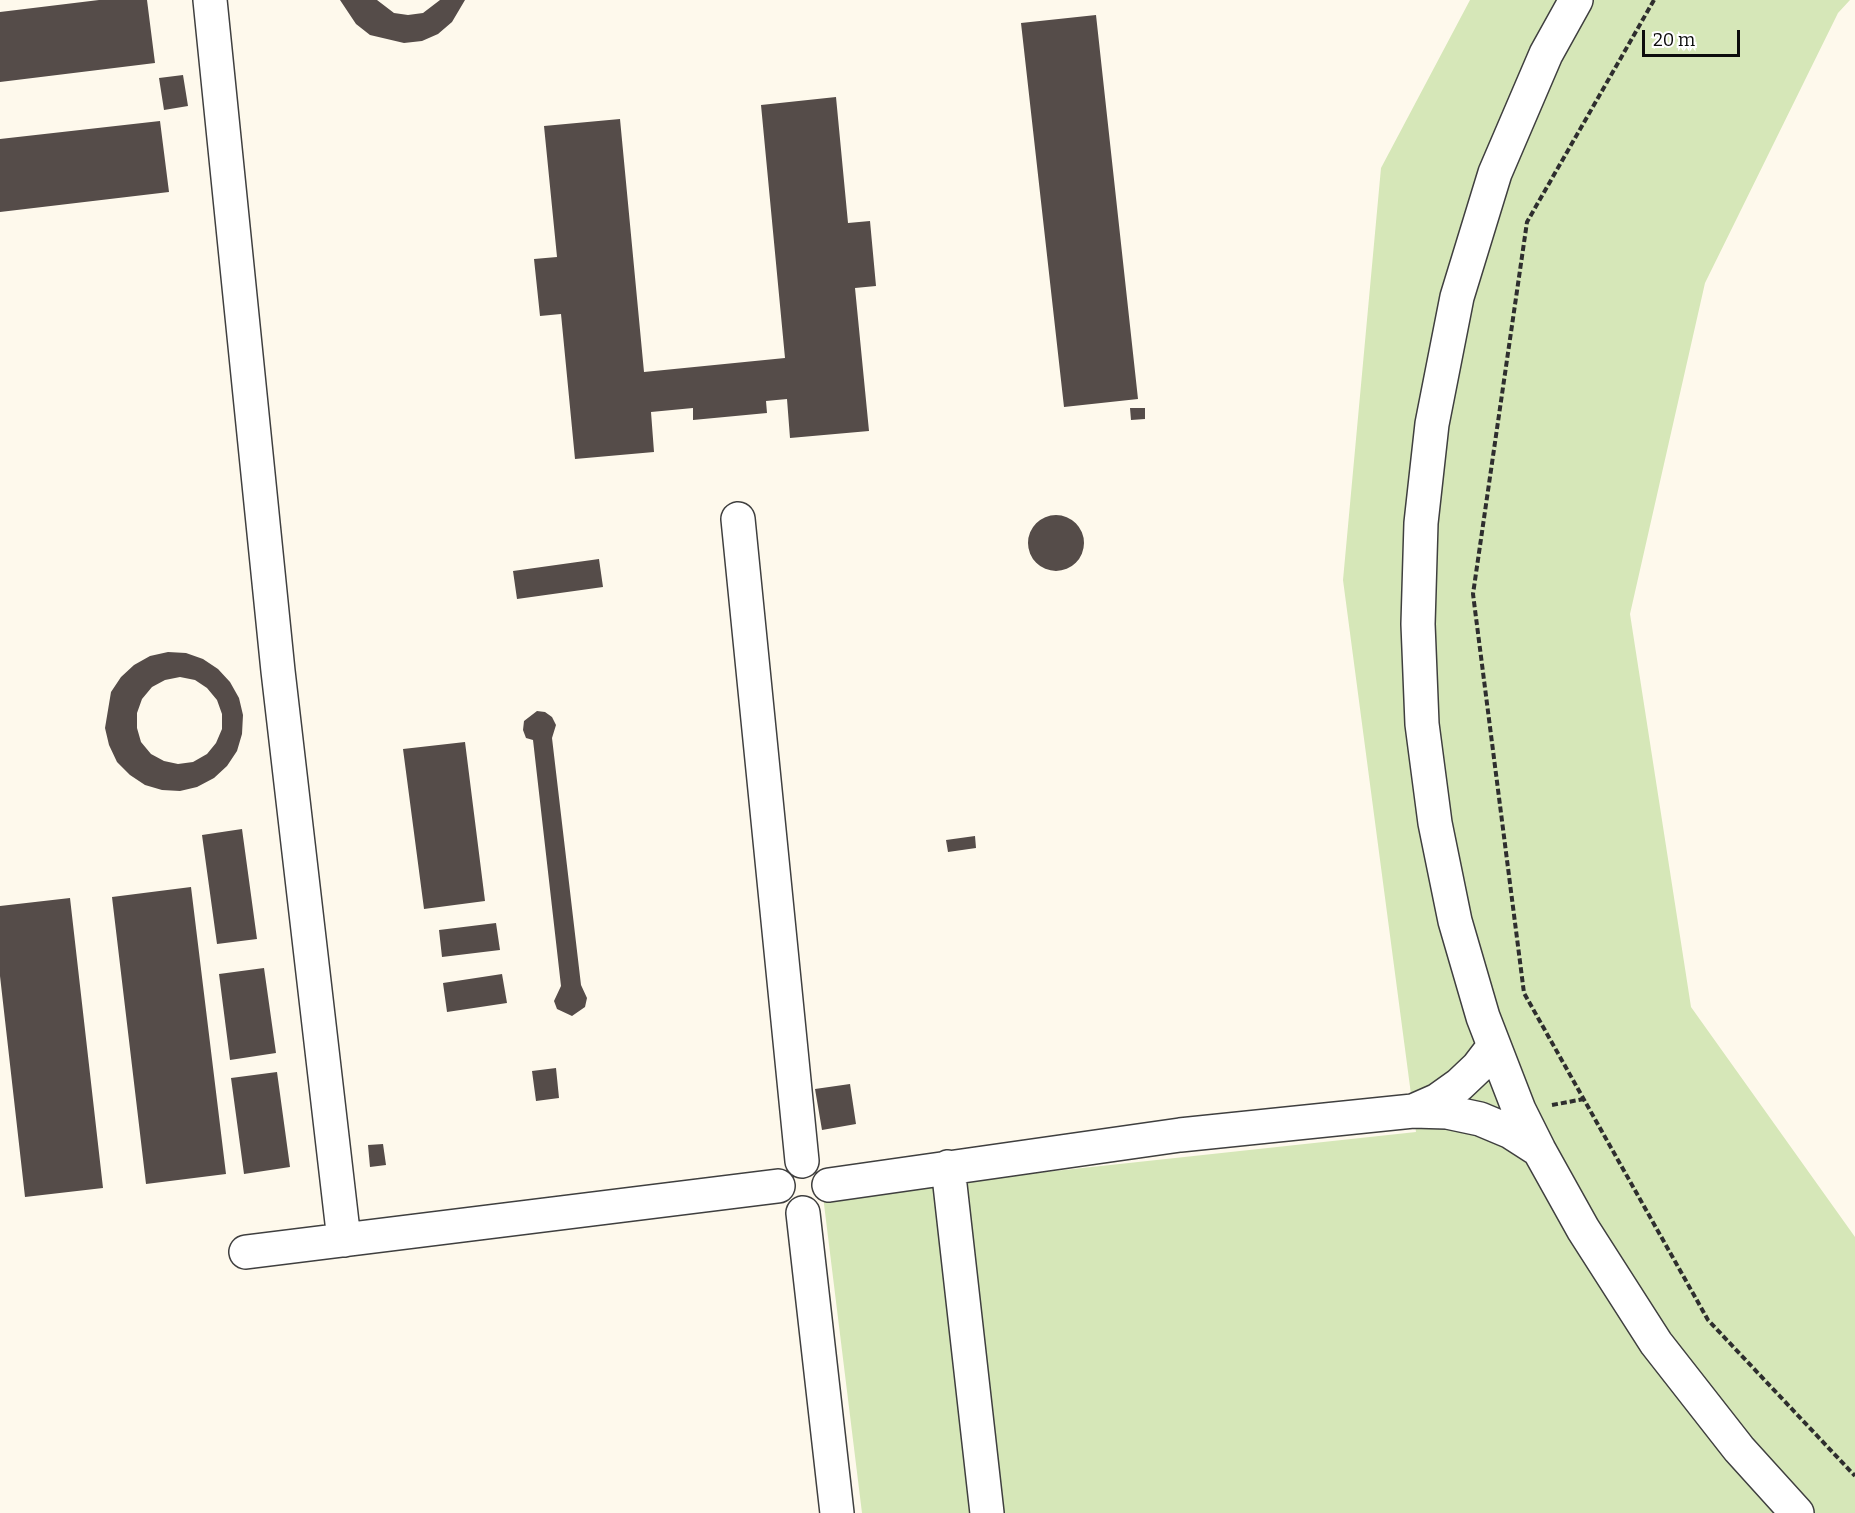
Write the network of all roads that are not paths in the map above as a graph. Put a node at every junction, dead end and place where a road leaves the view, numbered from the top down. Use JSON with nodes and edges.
{"nodes":[{"id":1,"x":210,"y":0,"type":"edge"},
{"id":2,"x":1576,"y":0,"type":"edge"},
{"id":3,"x":738,"y":519,"type":"dead end"},
{"id":4,"x":1494,"y":1046,"type":"junction"},
{"id":5,"x":1413,"y":1111,"type":"junction"},
{"id":6,"x":1539,"y":1150,"type":"junction"},
{"id":7,"x":802,"y":1161,"type":"junction"},
{"id":8,"x":948,"y":1167,"type":"junction"},
{"id":9,"x":829,"y":1185,"type":"junction"},
{"id":10,"x":778,"y":1186,"type":"junction"},
{"id":11,"x":803,"y":1213,"type":"junction"},
{"id":12,"x":344,"y":1240,"type":"junction"},
{"id":13,"x":246,"y":1252,"type":"dead end"},
{"id":14,"x":837,"y":1513,"type":"edge"},
{"id":15,"x":987,"y":1513,"type":"edge"},
{"id":16,"x":1797,"y":1513,"type":"edge"}],
"edges":[{"from":1,"to":12,"type":"lane"},
{"from":2,"to":4,"type":"lane"},
{"from":3,"to":7,"type":"lane"},
{"from":4,"to":5,"type":"lane"},
{"from":4,"to":6,"type":"lane"},
{"from":5,"to":6,"type":"lane"},
{"from":5,"to":8,"type":"lane"},
{"from":6,"to":16,"type":"lane"},
{"from":7,"to":9,"type":"lane"},
{"from":7,"to":10,"type":"lane"},
{"from":8,"to":9,"type":"lane"},
{"from":8,"to":15,"type":"lane"},
{"from":9,"to":11,"type":"lane"},
{"from":10,"to":11,"type":"lane"},
{"from":10,"to":12,"type":"lane"},
{"from":11,"to":14,"type":"lane"},
{"from":12,"to":13,"type":"lane"}]}
